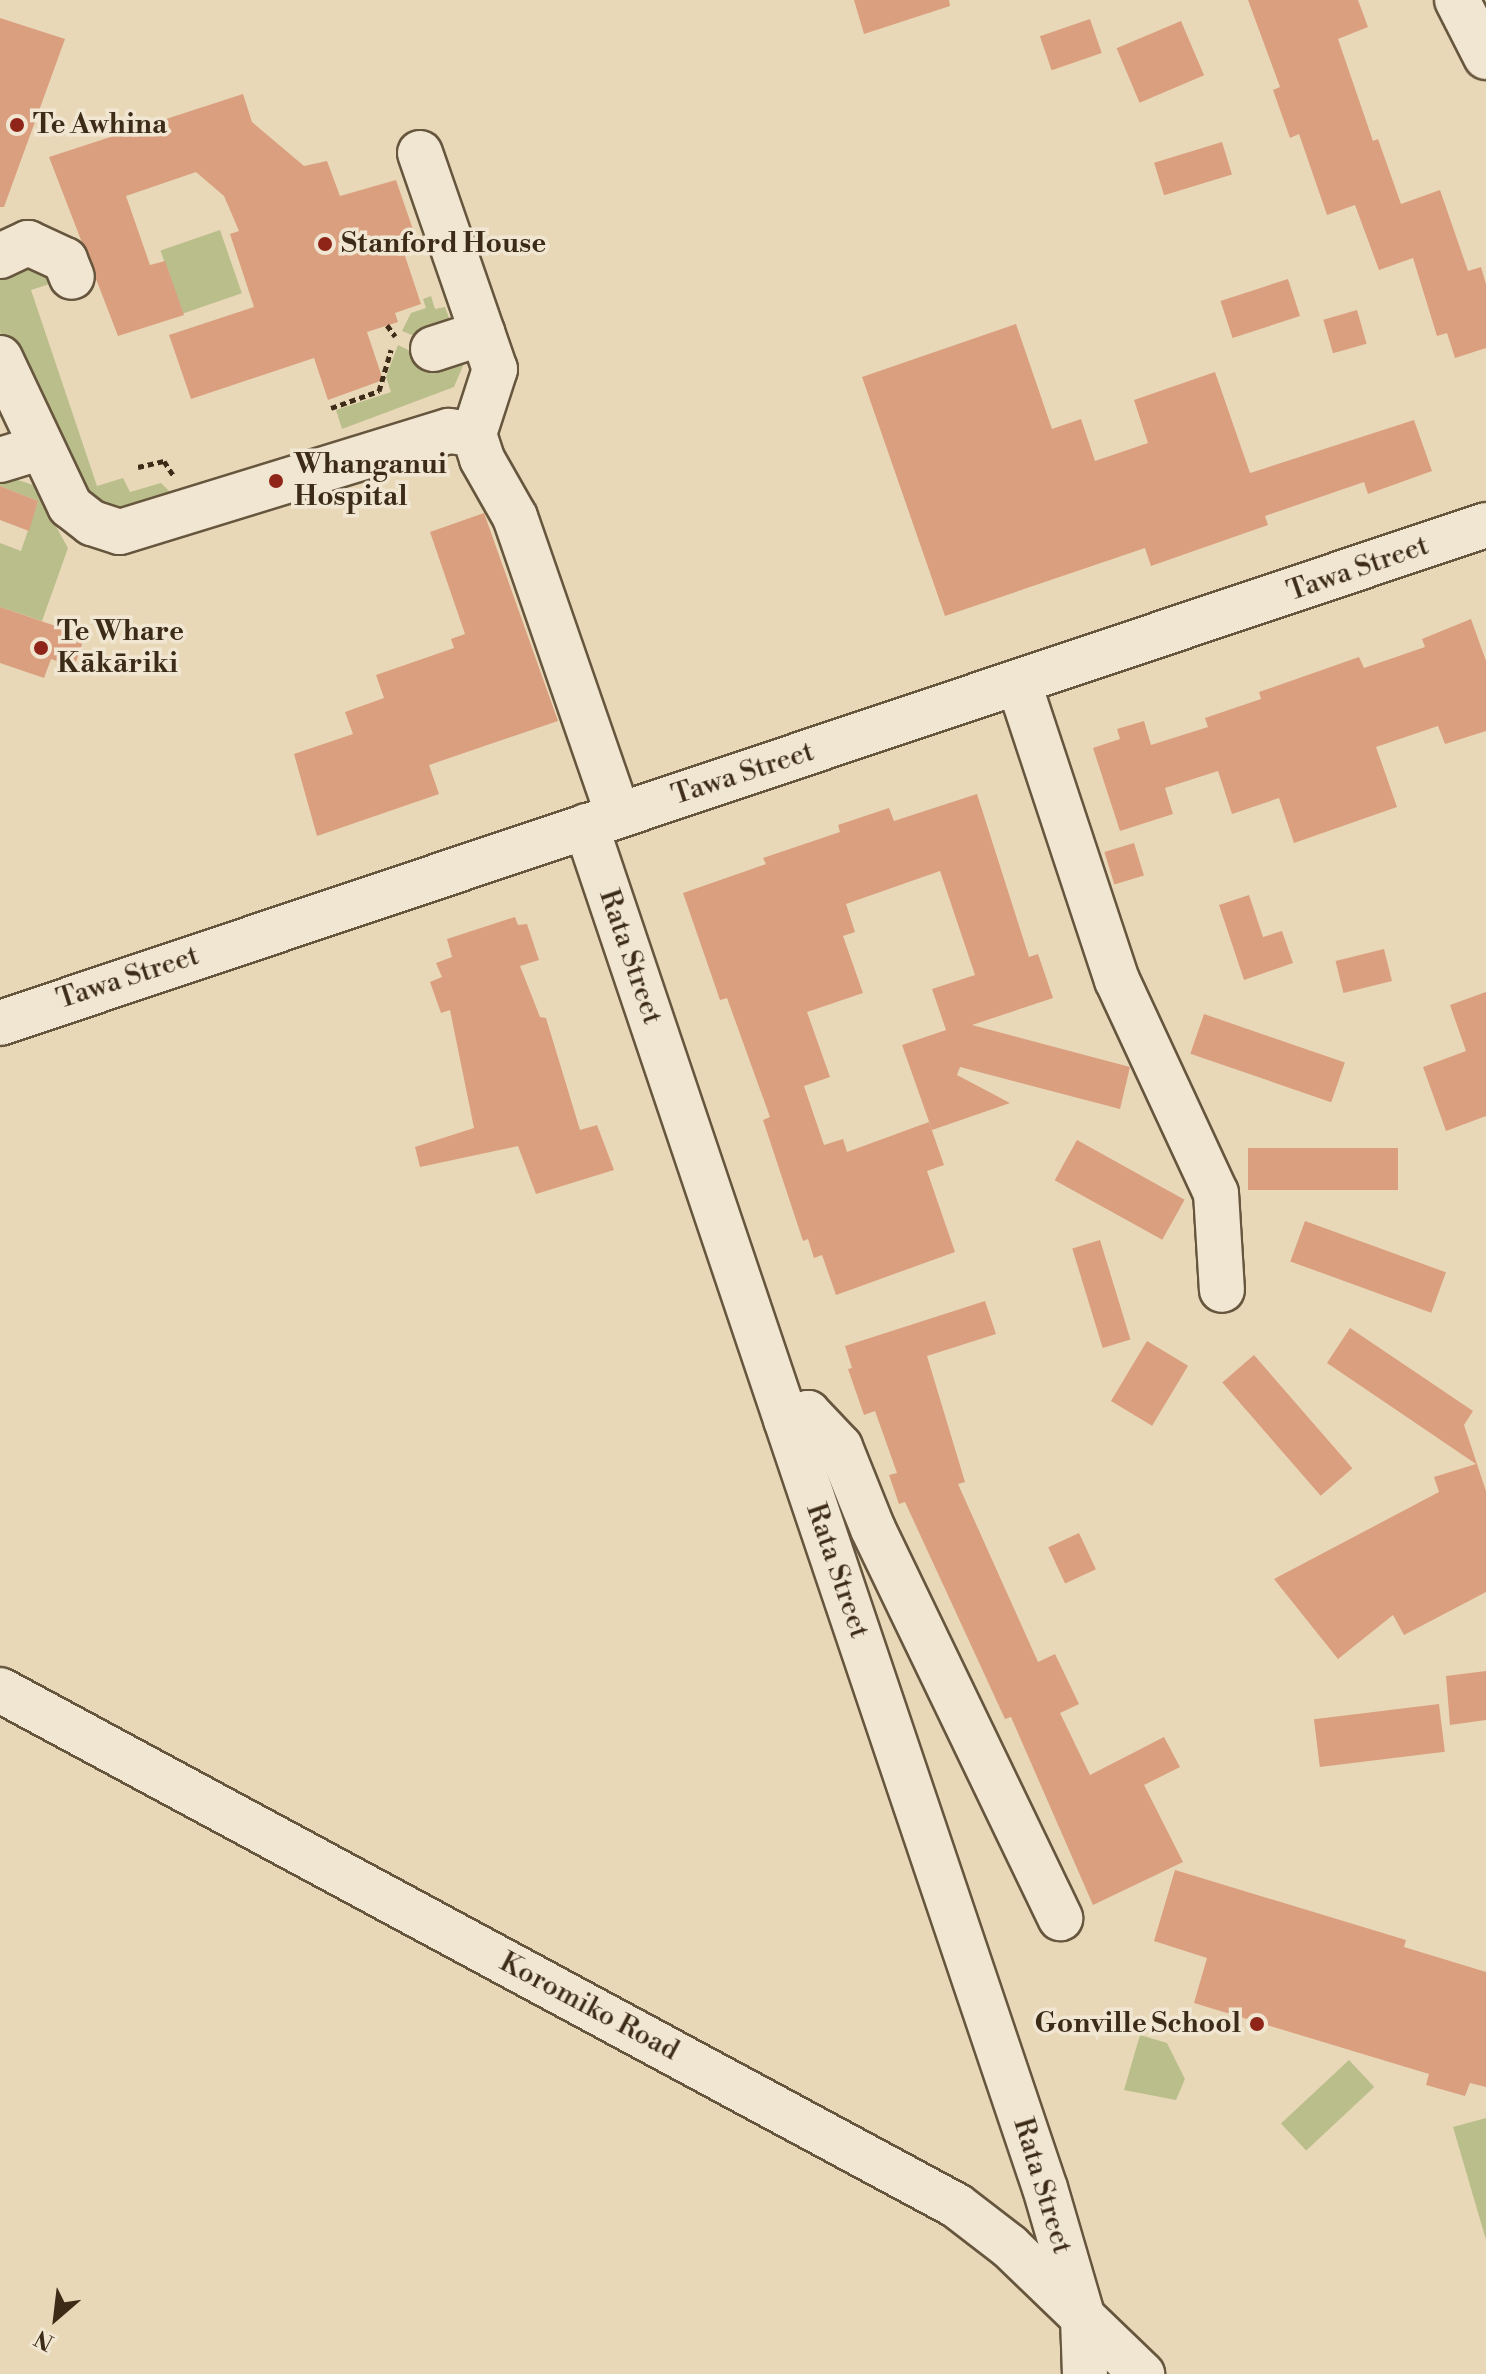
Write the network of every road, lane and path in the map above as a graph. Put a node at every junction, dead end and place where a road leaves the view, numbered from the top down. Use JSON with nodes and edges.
{"nodes":[{"id":1,"x":1457,"y":0,"type":"edge"},
{"id":2,"x":1486,"y":57,"type":"edge"},
{"id":3,"x":420,"y":153,"type":"dead end"},
{"id":4,"x":0,"y":256,"type":"edge"},
{"id":5,"x":72,"y":277,"type":"dead end"},
{"id":6,"x":482,"y":333,"type":"junction"},
{"id":7,"x":414,"y":343,"type":"joint"},
{"id":8,"x":0,"y":358,"type":"edge"},
{"id":9,"x":331,"y":408,"type":"dead end"},
{"id":10,"x":474,"y":434,"type":"junction"},
{"id":11,"x":20,"y":454,"type":"edge"},
{"id":12,"x":1486,"y":525,"type":"edge"},
{"id":13,"x":1019,"y":684,"type":"junction"},
{"id":14,"x":602,"y":821,"type":"junction"},
{"id":15,"x":0,"y":1023,"type":"edge"},
{"id":16,"x":1222,"y":1290,"type":"dead end"},
{"id":17,"x":786,"y":1420,"type":"junction"},
{"id":18,"x":0,"y":1690,"type":"edge"},
{"id":19,"x":1060,"y":1918,"type":"dead end"},
{"id":20,"x":1083,"y":2318,"type":"junction"},
{"id":21,"x":1085,"y":2374,"type":"edge"},
{"id":22,"x":1142,"y":2374,"type":"edge"}],
"edges":[{"from":1,"to":2,"type":"street"},
{"from":3,"to":6,"type":"street"},
{"from":4,"to":5,"type":"street"},
{"from":6,"to":7,"type":"street"},
{"from":6,"to":10,"type":"street"},
{"from":7,"to":9,"type":"path"},
{"from":8,"to":11,"type":"street"},
{"from":10,"to":11,"type":"street"},
{"from":10,"to":14,"type":"street","name":"Rata Street"},
{"from":12,"to":13,"type":"street","name":"Tawa Street"},
{"from":13,"to":14,"type":"street","name":"Tawa Street"},
{"from":13,"to":16,"type":"street"},
{"from":14,"to":15,"type":"street","name":"Tawa Street"},
{"from":14,"to":17,"type":"street","name":"Rata Street"},
{"from":17,"to":19,"type":"street"},
{"from":17,"to":20,"type":"street","name":"Rata Street"},
{"from":18,"to":20,"type":"street","name":"Koromiko Road"},
{"from":20,"to":21,"type":"street","name":"Rata Street"},
{"from":20,"to":22,"type":"street","name":"Koromiko Road"}]}
